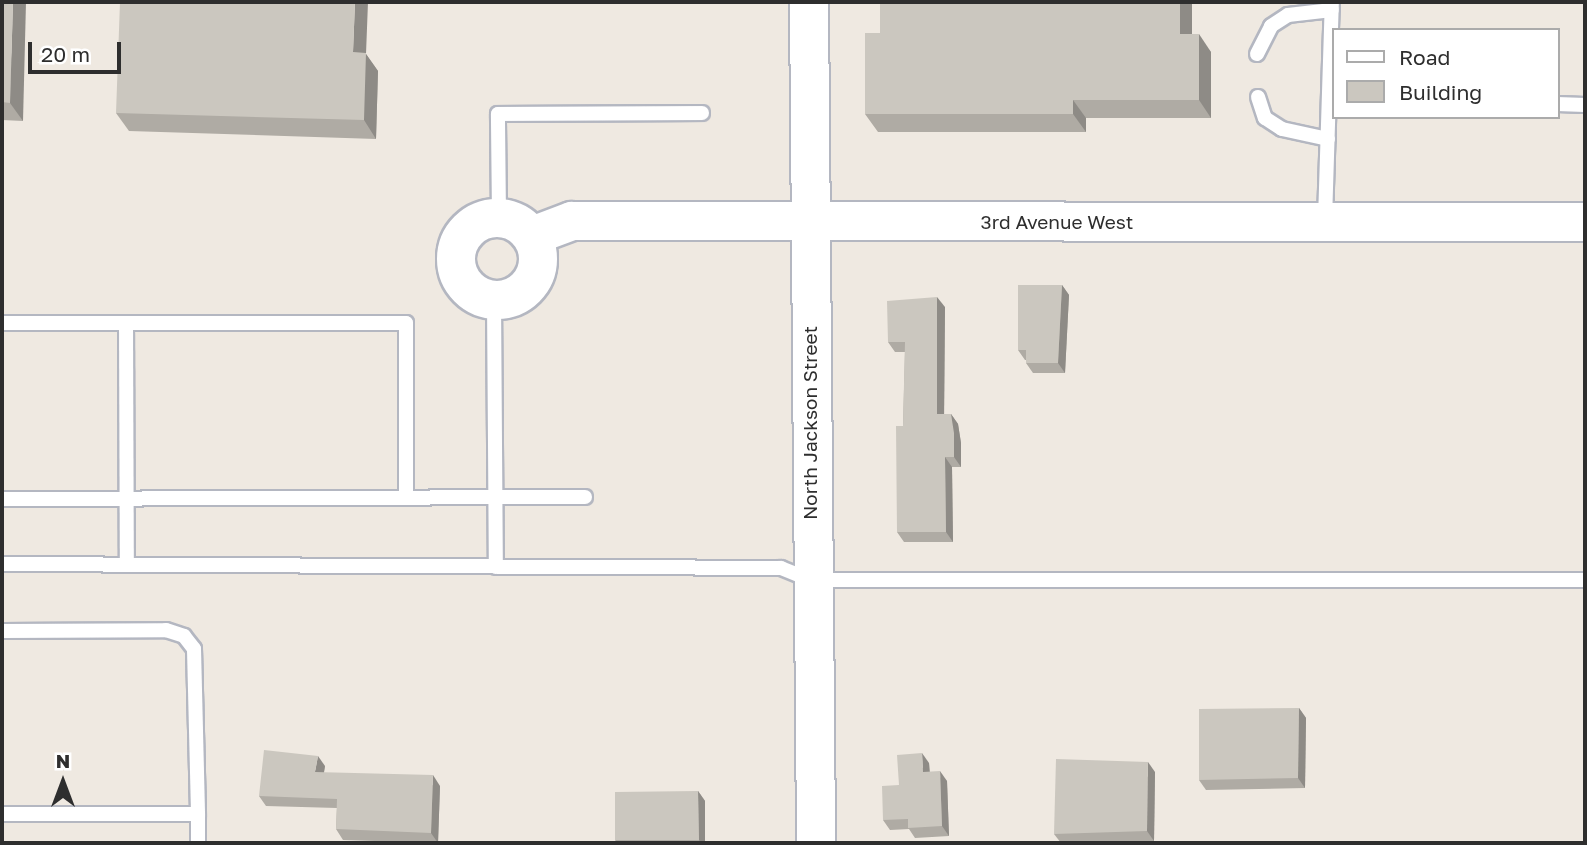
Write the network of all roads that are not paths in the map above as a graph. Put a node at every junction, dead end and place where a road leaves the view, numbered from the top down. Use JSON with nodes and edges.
{"nodes":[{"id":1,"x":809,"y":2,"type":"edge"},
{"id":2,"x":1332,"y":6,"type":"edge"},
{"id":3,"x":1257,"y":54,"type":"dead end"},
{"id":4,"x":1258,"y":97,"type":"dead end"},
{"id":5,"x":1331,"y":99,"type":"edge"},
{"id":6,"x":1559,"y":104,"type":"edge"},
{"id":7,"x":1585,"y":105,"type":"edge"},
{"id":8,"x":702,"y":113,"type":"dead end"},
{"id":9,"x":1328,"y":139,"type":"junction"},
{"id":10,"x":499,"y":217,"type":"junction"},
{"id":11,"x":810,"y":222,"type":"junction"},
{"id":12,"x":1325,"y":222,"type":"junction"},
{"id":13,"x":1585,"y":222,"type":"edge"},
{"id":14,"x":532,"y":236,"type":"junction"},
{"id":15,"x":494,"y":300,"type":"junction"},
{"id":16,"x":2,"y":323,"type":"edge"},
{"id":17,"x":127,"y":323,"type":"junction"},
{"id":18,"x":585,"y":497,"type":"dead end"},
{"id":19,"x":405,"y":498,"type":"junction"},
{"id":20,"x":495,"y":498,"type":"junction"},
{"id":21,"x":2,"y":499,"type":"edge"},
{"id":22,"x":128,"y":499,"type":"junction"},
{"id":23,"x":2,"y":565,"type":"edge"},
{"id":24,"x":127,"y":565,"type":"junction"},
{"id":25,"x":496,"y":567,"type":"junction"},
{"id":26,"x":810,"y":580,"type":"junction"},
{"id":27,"x":1585,"y":580,"type":"edge"},
{"id":28,"x":2,"y":631,"type":"edge"},
{"id":29,"x":2,"y":814,"type":"edge"},
{"id":30,"x":198,"y":814,"type":"junction"},
{"id":31,"x":198,"y":843,"type":"edge"},
{"id":32,"x":817,"y":843,"type":"edge"}],
"edges":[{"from":1,"to":11,"type":"street","name":"North Jackson Street"},
{"from":2,"to":3,"type":"lane"},
{"from":2,"to":5,"type":"lane"},
{"from":4,"to":9,"type":"lane"},
{"from":5,"to":9,"type":"lane"},
{"from":6,"to":7,"type":"lane"},
{"from":8,"to":10,"type":"lane"},
{"from":9,"to":12,"type":"lane"},
{"from":10,"to":14,"type":"street"},
{"from":10,"to":15,"type":"street"},
{"from":11,"to":12,"type":"street","name":"3rd Avenue West"},
{"from":11,"to":14,"type":"street","name":"3rd Avenue West"},
{"from":11,"to":26,"type":"street","name":"North Jackson Street"},
{"from":12,"to":13,"type":"street","name":"3rd Avenue West"},
{"from":14,"to":15,"type":"street"},
{"from":15,"to":20,"type":"lane"},
{"from":16,"to":17,"type":"lane"},
{"from":17,"to":19,"type":"lane"},
{"from":17,"to":22,"type":"lane"},
{"from":18,"to":20,"type":"lane"},
{"from":19,"to":20,"type":"lane"},
{"from":19,"to":22,"type":"lane"},
{"from":20,"to":25,"type":"lane"},
{"from":21,"to":22,"type":"lane"},
{"from":22,"to":24,"type":"lane"},
{"from":23,"to":24,"type":"lane"},
{"from":24,"to":25,"type":"lane"},
{"from":25,"to":26,"type":"lane"},
{"from":26,"to":27,"type":"lane"},
{"from":26,"to":32,"type":"street","name":"North Jackson Street"},
{"from":28,"to":30,"type":"lane"},
{"from":29,"to":30,"type":"lane"},
{"from":30,"to":31,"type":"lane"}]}
